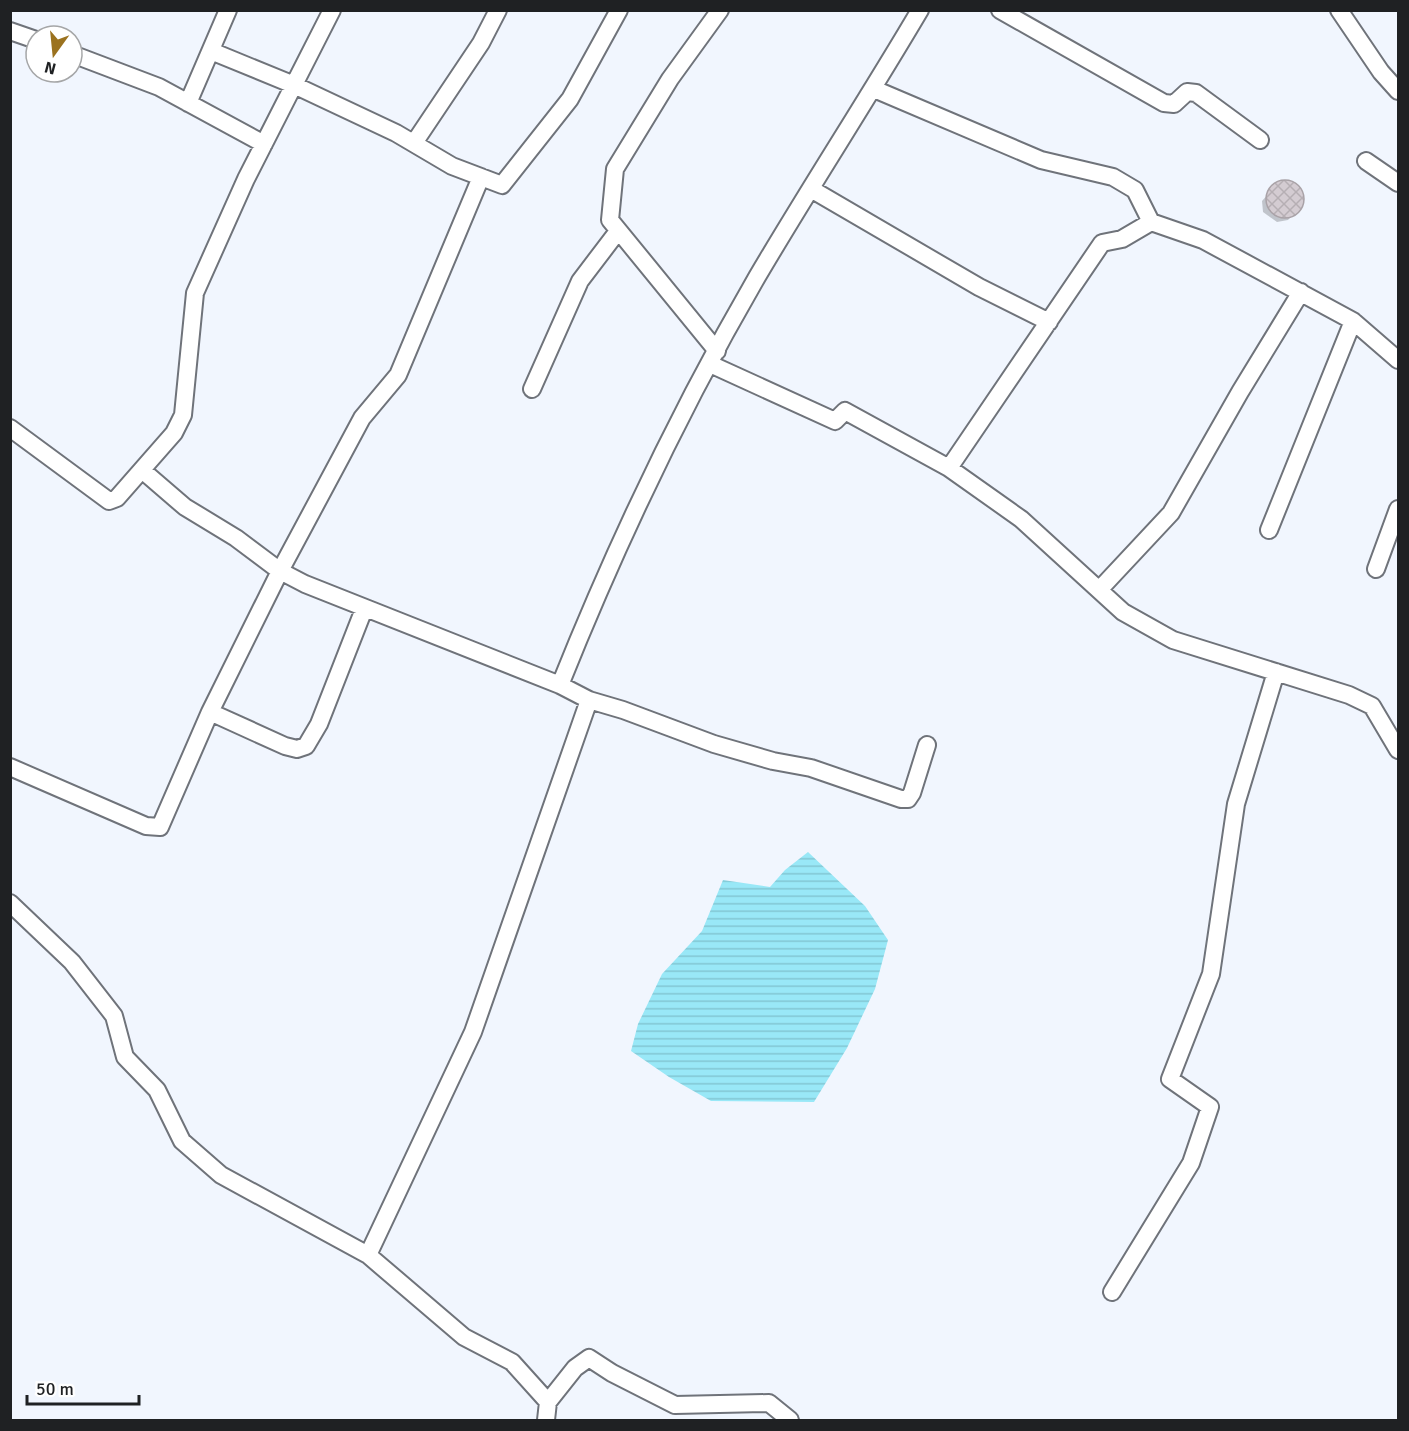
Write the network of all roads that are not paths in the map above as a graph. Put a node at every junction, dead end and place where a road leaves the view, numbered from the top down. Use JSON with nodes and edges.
{"nodes":[{"id":1,"x":228,"y":10,"type":"edge"},
{"id":2,"x":332,"y":10,"type":"edge"},
{"id":3,"x":498,"y":10,"type":"edge"},
{"id":4,"x":619,"y":10,"type":"edge"},
{"id":5,"x":720,"y":10,"type":"edge"},
{"id":6,"x":920,"y":10,"type":"edge"},
{"id":7,"x":1000,"y":10,"type":"edge"},
{"id":8,"x":1339,"y":10,"type":"edge"},
{"id":9,"x":211,"y":51,"type":"junction"},
{"id":10,"x":84,"y":59,"type":"edge"},
{"id":11,"x":294,"y":85,"type":"junction"},
{"id":12,"x":874,"y":89,"type":"junction"},
{"id":13,"x":1398,"y":91,"type":"edge"},
{"id":14,"x":188,"y":103,"type":"junction"},
{"id":15,"x":1260,"y":140,"type":"dead end"},
{"id":16,"x":414,"y":143,"type":"junction"},
{"id":17,"x":264,"y":144,"type":"junction"},
{"id":18,"x":1366,"y":161,"type":"dead end"},
{"id":19,"x":481,"y":177,"type":"junction"},
{"id":20,"x":1398,"y":183,"type":"edge"},
{"id":21,"x":811,"y":189,"type":"junction"},
{"id":22,"x":1150,"y":222,"type":"junction"},
{"id":23,"x":618,"y":231,"type":"junction"},
{"id":24,"x":1301,"y":292,"type":"junction"},
{"id":25,"x":1353,"y":321,"type":"junction"},
{"id":26,"x":1049,"y":322,"type":"junction"},
{"id":27,"x":713,"y":358,"type":"junction"},
{"id":28,"x":1398,"y":360,"type":"edge"},
{"id":29,"x":532,"y":389,"type":"dead end"},
{"id":30,"x":10,"y":428,"type":"edge"},
{"id":31,"x":949,"y":468,"type":"junction"},
{"id":32,"x":142,"y":470,"type":"junction"},
{"id":33,"x":1398,"y":509,"type":"edge"},
{"id":34,"x":1269,"y":530,"type":"dead end"},
{"id":35,"x":1376,"y":568,"type":"dead end"},
{"id":36,"x":280,"y":571,"type":"junction"},
{"id":37,"x":1099,"y":590,"type":"junction"},
{"id":38,"x":364,"y":609,"type":"junction"},
{"id":39,"x":1276,"y":672,"type":"junction"},
{"id":40,"x":560,"y":685,"type":"junction"},
{"id":41,"x":589,"y":700,"type":"junction"},
{"id":42,"x":210,"y":712,"type":"junction"},
{"id":43,"x":927,"y":745,"type":"dead end"},
{"id":44,"x":1398,"y":750,"type":"edge"},
{"id":45,"x":10,"y":767,"type":"edge"},
{"id":46,"x":10,"y":903,"type":"edge"},
{"id":47,"x":368,"y":1255,"type":"junction"},
{"id":48,"x":1112,"y":1292,"type":"dead end"},
{"id":49,"x":548,"y":1402,"type":"junction"},
{"id":50,"x":546,"y":1420,"type":"edge"},
{"id":51,"x":790,"y":1420,"type":"edge"}],
"edges":[{"from":1,"to":9,"type":"street"},
{"from":2,"to":11,"type":"street"},
{"from":3,"to":16,"type":"street"},
{"from":4,"to":19,"type":"street"},
{"from":5,"to":23,"type":"street"},
{"from":6,"to":12,"type":"street"},
{"from":7,"to":15,"type":"street"},
{"from":8,"to":13,"type":"street"},
{"from":9,"to":11,"type":"street"},
{"from":9,"to":14,"type":"street"},
{"from":10,"to":14,"type":"street"},
{"from":11,"to":16,"type":"street"},
{"from":11,"to":17,"type":"street"},
{"from":12,"to":21,"type":"street"},
{"from":12,"to":22,"type":"street"},
{"from":14,"to":17,"type":"street"},
{"from":16,"to":19,"type":"street"},
{"from":17,"to":32,"type":"street"},
{"from":18,"to":20,"type":"street"},
{"from":19,"to":36,"type":"street"},
{"from":21,"to":26,"type":"street"},
{"from":21,"to":27,"type":"street"},
{"from":22,"to":24,"type":"street"},
{"from":22,"to":26,"type":"street"},
{"from":23,"to":27,"type":"street"},
{"from":23,"to":29,"type":"street"},
{"from":24,"to":25,"type":"street"},
{"from":24,"to":37,"type":"street"},
{"from":25,"to":28,"type":"street"},
{"from":25,"to":34,"type":"street"},
{"from":26,"to":31,"type":"street"},
{"from":27,"to":31,"type":"street"},
{"from":27,"to":40,"type":"street"},
{"from":30,"to":32,"type":"street"},
{"from":31,"to":37,"type":"street"},
{"from":32,"to":36,"type":"street"},
{"from":33,"to":35,"type":"street"},
{"from":36,"to":38,"type":"street"},
{"from":36,"to":42,"type":"street"},
{"from":37,"to":39,"type":"street"},
{"from":38,"to":40,"type":"street"},
{"from":38,"to":42,"type":"street"},
{"from":39,"to":44,"type":"street"},
{"from":39,"to":48,"type":"street"},
{"from":40,"to":41,"type":"street"},
{"from":41,"to":43,"type":"street"},
{"from":41,"to":47,"type":"street"},
{"from":42,"to":45,"type":"street"},
{"from":46,"to":47,"type":"street"},
{"from":47,"to":49,"type":"street"},
{"from":49,"to":50,"type":"street"},
{"from":49,"to":51,"type":"street"}]}
